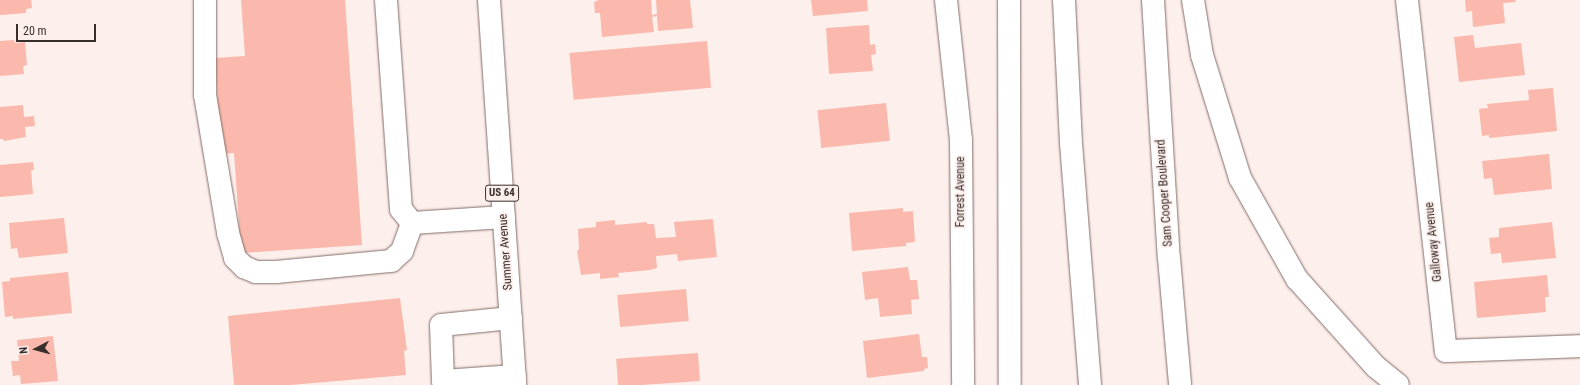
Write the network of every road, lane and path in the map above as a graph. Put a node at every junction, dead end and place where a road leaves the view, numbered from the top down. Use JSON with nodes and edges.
{"nodes":[{"id":1,"x":205,"y":0,"type":"edge"},
{"id":2,"x":386,"y":0,"type":"edge"},
{"id":3,"x":489,"y":0,"type":"edge"},
{"id":4,"x":946,"y":0,"type":"edge"},
{"id":5,"x":1009,"y":0,"type":"edge"},
{"id":6,"x":1064,"y":0,"type":"edge"},
{"id":7,"x":1153,"y":0,"type":"edge"},
{"id":8,"x":1193,"y":0,"type":"edge"},
{"id":9,"x":1407,"y":0,"type":"edge"},
{"id":10,"x":504,"y":217,"type":"junction"},
{"id":11,"x":412,"y":224,"type":"junction"},
{"id":12,"x":511,"y":318,"type":"junction"},
{"id":13,"x":1580,"y":346,"type":"edge"},
{"id":14,"x":515,"y":380,"type":"edge"},
{"id":15,"x":442,"y":383,"type":"edge"},
{"id":16,"x":963,"y":385,"type":"edge"},
{"id":17,"x":1010,"y":385,"type":"edge"},
{"id":18,"x":1090,"y":385,"type":"edge"},
{"id":19,"x":1180,"y":385,"type":"edge"},
{"id":20,"x":1398,"y":385,"type":"edge"}],
"edges":[{"from":1,"to":11,"type":"main road"},
{"from":2,"to":11,"type":"main road"},
{"from":3,"to":10,"type":"main road","name":"Summer Avenue","number":"US 64"},
{"from":4,"to":16,"type":"main road","name":"Forrest Avenue"},
{"from":5,"to":17,"type":"main road"},
{"from":6,"to":18,"type":"main road"},
{"from":7,"to":19,"type":"main road","name":"Sam Cooper Boulevard"},
{"from":8,"to":20,"type":"main road"},
{"from":9,"to":13,"type":"main road","name":"Galloway Avenue"},
{"from":10,"to":11,"type":"main road"},
{"from":10,"to":12,"type":"main road","name":"Summer Avenue","number":"US 64"},
{"from":12,"to":14,"type":"main road","name":"Summer Avenue","number":"US 64"},
{"from":12,"to":15,"type":"main road"},
{"from":14,"to":15,"type":"main road"}]}
